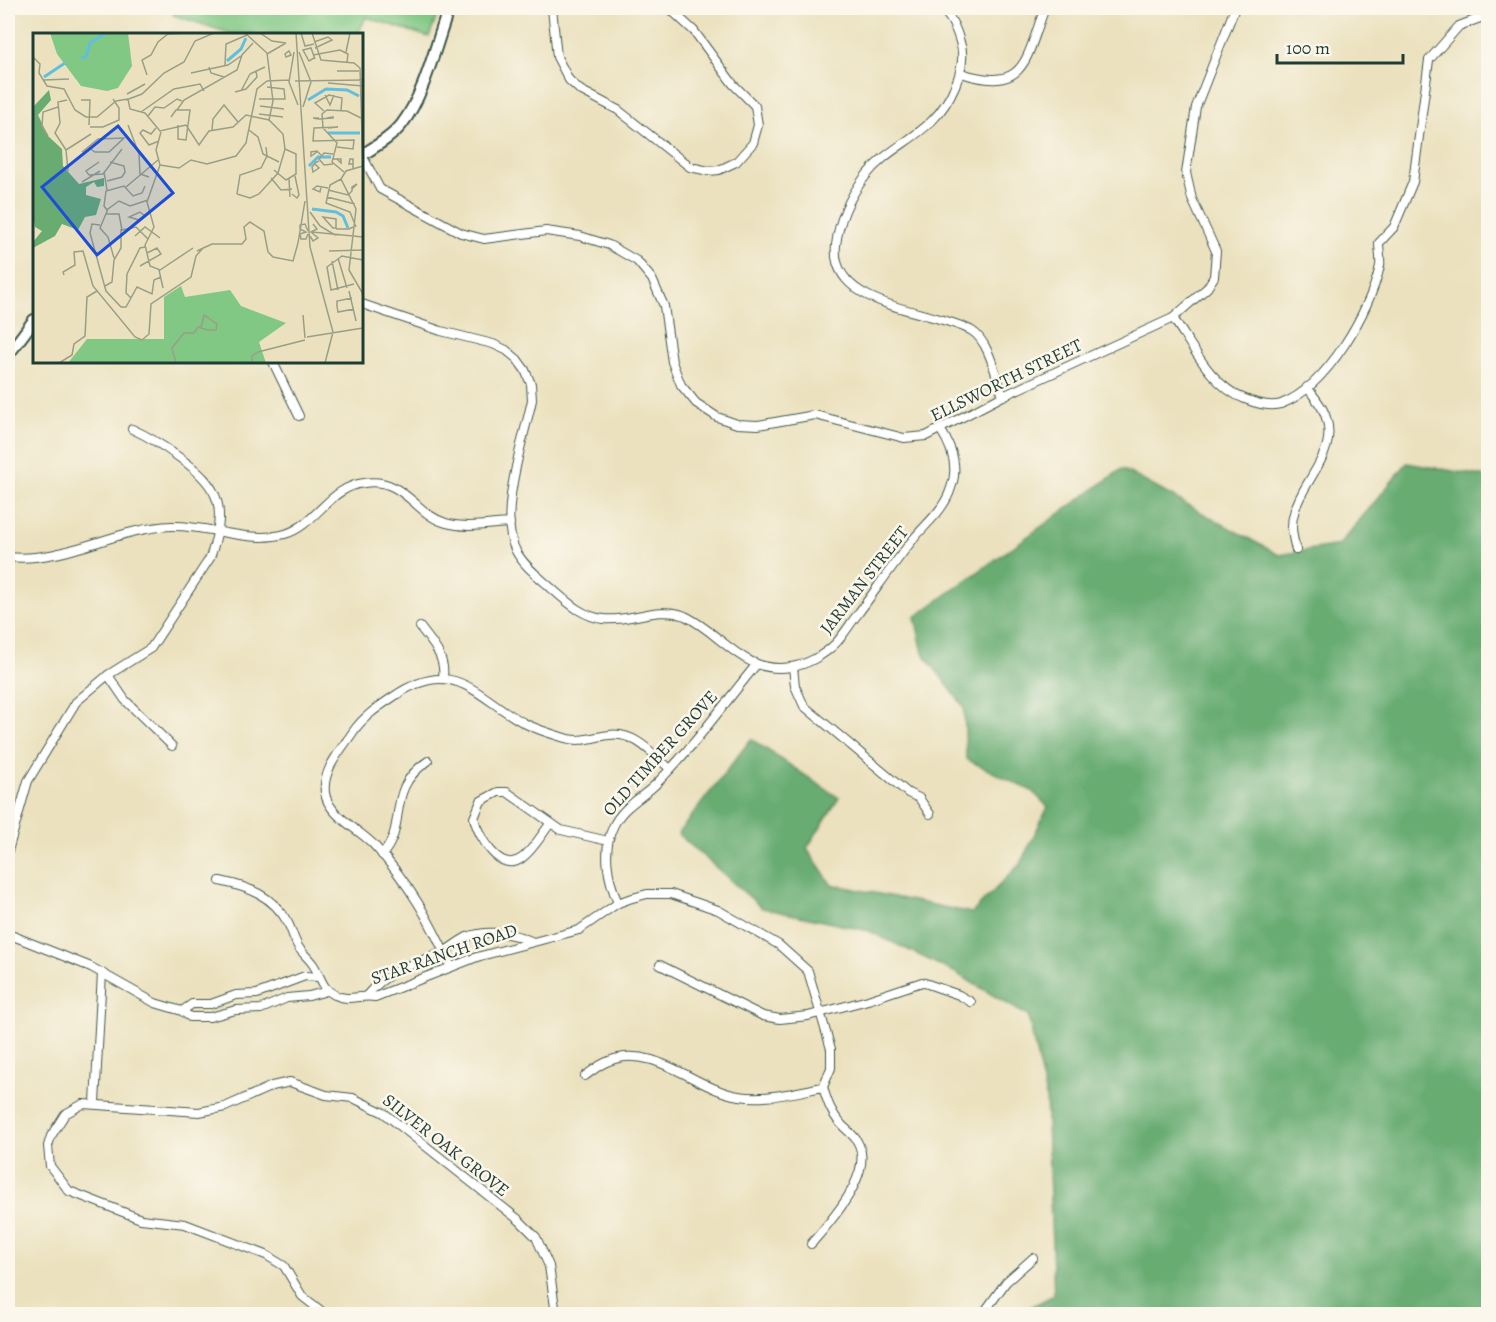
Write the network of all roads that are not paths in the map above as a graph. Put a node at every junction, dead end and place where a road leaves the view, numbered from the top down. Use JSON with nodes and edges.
{"nodes":[{"id":1,"x":449,"y":8,"type":"edge"},
{"id":2,"x":552,"y":8,"type":"edge"},
{"id":3,"x":669,"y":8,"type":"edge"},
{"id":4,"x":940,"y":8,"type":"edge"},
{"id":5,"x":1045,"y":8,"type":"edge"},
{"id":6,"x":1235,"y":8,"type":"edge"},
{"id":7,"x":1488,"y":15,"type":"edge"},
{"id":8,"x":961,"y":73,"type":"junction"},
{"id":9,"x":363,"y":154,"type":"edge"},
{"id":10,"x":363,"y":157,"type":"edge"},
{"id":11,"x":363,"y":304,"type":"edge"},
{"id":12,"x":1173,"y":318,"type":"junction"},
{"id":13,"x":33,"y":321,"type":"edge"},
{"id":14,"x":8,"y":355,"type":"edge"},
{"id":15,"x":273,"y":363,"type":"edge"},
{"id":16,"x":1307,"y":387,"type":"junction"},
{"id":17,"x":1003,"y":396,"type":"junction"},
{"id":18,"x":299,"y":416,"type":"dead end"},
{"id":19,"x":132,"y":429,"type":"dead end"},
{"id":20,"x":940,"y":429,"type":"junction"},
{"id":21,"x":510,"y":523,"type":"junction"},
{"id":22,"x":217,"y":530,"type":"junction"},
{"id":23,"x":1296,"y":550,"type":"dead end"},
{"id":24,"x":8,"y":557,"type":"edge"},
{"id":25,"x":420,"y":627,"type":"dead end"},
{"id":26,"x":756,"y":665,"type":"junction"},
{"id":27,"x":793,"y":667,"type":"junction"},
{"id":28,"x":108,"y":675,"type":"junction"},
{"id":29,"x":443,"y":680,"type":"junction"},
{"id":30,"x":172,"y":746,"type":"dead end"},
{"id":31,"x":428,"y":761,"type":"dead end"},
{"id":32,"x":670,"y":769,"type":"junction"},
{"id":33,"x":930,"y":814,"type":"dead end"},
{"id":34,"x":550,"y":824,"type":"junction"},
{"id":35,"x":608,"y":841,"type":"junction"},
{"id":36,"x":8,"y":851,"type":"edge"},
{"id":37,"x":382,"y":855,"type":"junction"},
{"id":38,"x":220,"y":881,"type":"dead end"},
{"id":39,"x":618,"y":903,"type":"junction"},
{"id":40,"x":8,"y":934,"type":"edge"},
{"id":41,"x":531,"y":941,"type":"junction"},
{"id":42,"x":444,"y":952,"type":"junction"},
{"id":43,"x":660,"y":965,"type":"dead end"},
{"id":44,"x":451,"y":967,"type":"junction"},
{"id":45,"x":102,"y":973,"type":"junction"},
{"id":46,"x":318,"y":977,"type":"junction"},
{"id":47,"x":282,"y":983,"type":"junction"},
{"id":48,"x":327,"y":991,"type":"junction"},
{"id":49,"x":367,"y":995,"type":"junction"},
{"id":50,"x":287,"y":998,"type":"junction"},
{"id":51,"x":971,"y":1002,"type":"dead end"},
{"id":52,"x":182,"y":1011,"type":"junction"},
{"id":53,"x":820,"y":1011,"type":"junction"},
{"id":54,"x":585,"y":1076,"type":"dead end"},
{"id":55,"x":823,"y":1087,"type":"junction"},
{"id":56,"x":95,"y":1103,"type":"junction"},
{"id":57,"x":811,"y":1244,"type":"dead end"},
{"id":58,"x":1033,"y":1258,"type":"dead end"},
{"id":59,"x":325,"y":1314,"type":"edge"},
{"id":60,"x":556,"y":1314,"type":"edge"},
{"id":61,"x":983,"y":1314,"type":"edge"}],
"edges":[{"from":1,"to":9,"type":"street"},
{"from":2,"to":3,"type":"street"},
{"from":4,"to":8,"type":"street"},
{"from":5,"to":8,"type":"street"},
{"from":6,"to":12,"type":"street","name":"ELLSWORTH STREET"},
{"from":7,"to":16,"type":"street"},
{"from":8,"to":17,"type":"street"},
{"from":10,"to":20,"type":"street","name":"ELLSWORTH STREET"},
{"from":11,"to":21,"type":"street","name":"JARMAN STREET"},
{"from":12,"to":16,"type":"street"},
{"from":12,"to":17,"type":"street","name":"ELLSWORTH STREET"},
{"from":13,"to":14,"type":"street"},
{"from":15,"to":18,"type":"street"},
{"from":16,"to":23,"type":"street"},
{"from":17,"to":20,"type":"street","name":"ELLSWORTH STREET"},
{"from":19,"to":22,"type":"street"},
{"from":20,"to":27,"type":"street","name":"JARMAN STREET"},
{"from":21,"to":22,"type":"street"},
{"from":21,"to":26,"type":"street","name":"JARMAN STREET"},
{"from":22,"to":24,"type":"street"},
{"from":22,"to":28,"type":"street"},
{"from":25,"to":29,"type":"street"},
{"from":26,"to":27,"type":"street","name":"JARMAN STREET"},
{"from":26,"to":32,"type":"street","name":"OLD TIMBER GROVE"},
{"from":27,"to":33,"type":"street"},
{"from":28,"to":30,"type":"street"},
{"from":28,"to":36,"type":"street"},
{"from":29,"to":32,"type":"street"},
{"from":29,"to":37,"type":"street"},
{"from":31,"to":37,"type":"street"},
{"from":32,"to":35,"type":"street","name":"OLD TIMBER GROVE"},
{"from":34,"to":34,"type":"street"},
{"from":34,"to":35,"type":"street"},
{"from":35,"to":39,"type":"street","name":"OLD TIMBER GROVE"},
{"from":37,"to":42,"type":"street"},
{"from":38,"to":46,"type":"street"},
{"from":39,"to":41,"type":"street","name":"STAR RANCH ROAD"},
{"from":39,"to":53,"type":"street","name":"STAR RANCH ROAD"},
{"from":40,"to":45,"type":"street","name":"STAR RANCH ROAD"},
{"from":41,"to":42,"type":"street","name":"STAR RANCH ROAD"},
{"from":41,"to":44,"type":"street","name":"STAR RANCH ROAD"},
{"from":42,"to":44,"type":"street"},
{"from":42,"to":49,"type":"street","name":"STAR RANCH ROAD"},
{"from":43,"to":53,"type":"street"},
{"from":44,"to":49,"type":"street","name":"STAR RANCH ROAD"},
{"from":45,"to":52,"type":"street","name":"STAR RANCH ROAD"},
{"from":45,"to":56,"type":"street"},
{"from":46,"to":47,"type":"street","name":"STAR RANCH ROAD"},
{"from":46,"to":48,"type":"street"},
{"from":47,"to":50,"type":"street"},
{"from":47,"to":52,"type":"street","name":"STAR RANCH ROAD"},
{"from":48,"to":49,"type":"street","name":"STAR RANCH ROAD"},
{"from":48,"to":50,"type":"street","name":"STAR RANCH ROAD"},
{"from":50,"to":52,"type":"street","name":"STAR RANCH ROAD"},
{"from":51,"to":53,"type":"street"},
{"from":53,"to":55,"type":"street","name":"STAR RANCH ROAD"},
{"from":54,"to":55,"type":"street"},
{"from":55,"to":57,"type":"street"},
{"from":56,"to":59,"type":"street","name":"SILVER OAK GROVE"},
{"from":56,"to":60,"type":"street","name":"SILVER OAK GROVE"},
{"from":58,"to":61,"type":"street"}]}
